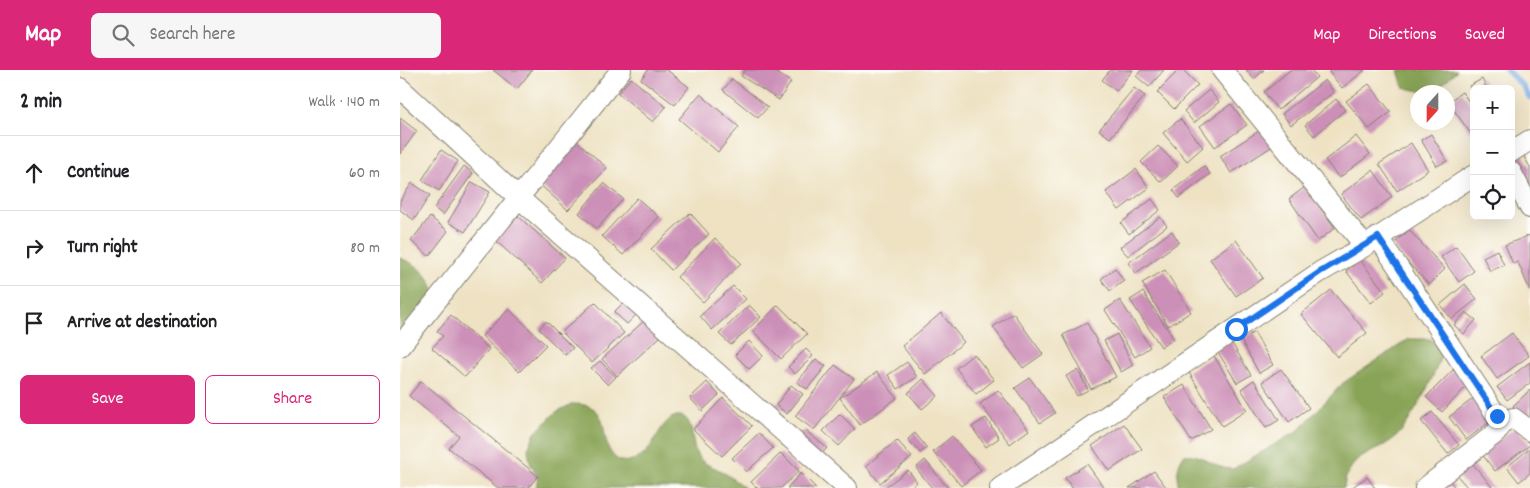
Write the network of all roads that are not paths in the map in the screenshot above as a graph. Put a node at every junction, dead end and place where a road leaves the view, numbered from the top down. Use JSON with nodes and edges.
{"nodes":[{"id":1,"x":621,"y":70,"type":"edge"},
{"id":2,"x":1222,"y":70,"type":"edge"},
{"id":3,"x":400,"y":88,"type":"edge"},
{"id":4,"x":1530,"y":140,"type":"edge"},
{"id":5,"x":1515,"y":149,"type":"edge"},
{"id":6,"x":1513,"y":175,"type":"edge"},
{"id":7,"x":1470,"y":178,"type":"edge"},
{"id":8,"x":519,"y":198,"type":"junction"},
{"id":9,"x":1530,"y":208,"type":"edge"},
{"id":10,"x":1371,"y":241,"type":"junction"},
{"id":11,"x":400,"y":346,"type":"edge"},
{"id":12,"x":1501,"y":424,"type":"junction"},
{"id":13,"x":1530,"y":431,"type":"edge"},
{"id":14,"x":847,"y":488,"type":"edge"},
{"id":15,"x":1000,"y":488,"type":"edge"},
{"id":16,"x":1425,"y":488,"type":"edge"}],
"edges":[{"from":1,"to":8,"type":"street"},
{"from":2,"to":10,"type":"street"},
{"from":3,"to":8,"type":"street"},
{"from":4,"to":5,"type":"street"},
{"from":6,"to":9,"type":"street"},
{"from":7,"to":10,"type":"street"},
{"from":8,"to":11,"type":"street"},
{"from":8,"to":14,"type":"street"},
{"from":10,"to":12,"type":"street"},
{"from":10,"to":15,"type":"street"},
{"from":12,"to":13,"type":"street"},
{"from":12,"to":16,"type":"street"}]}
